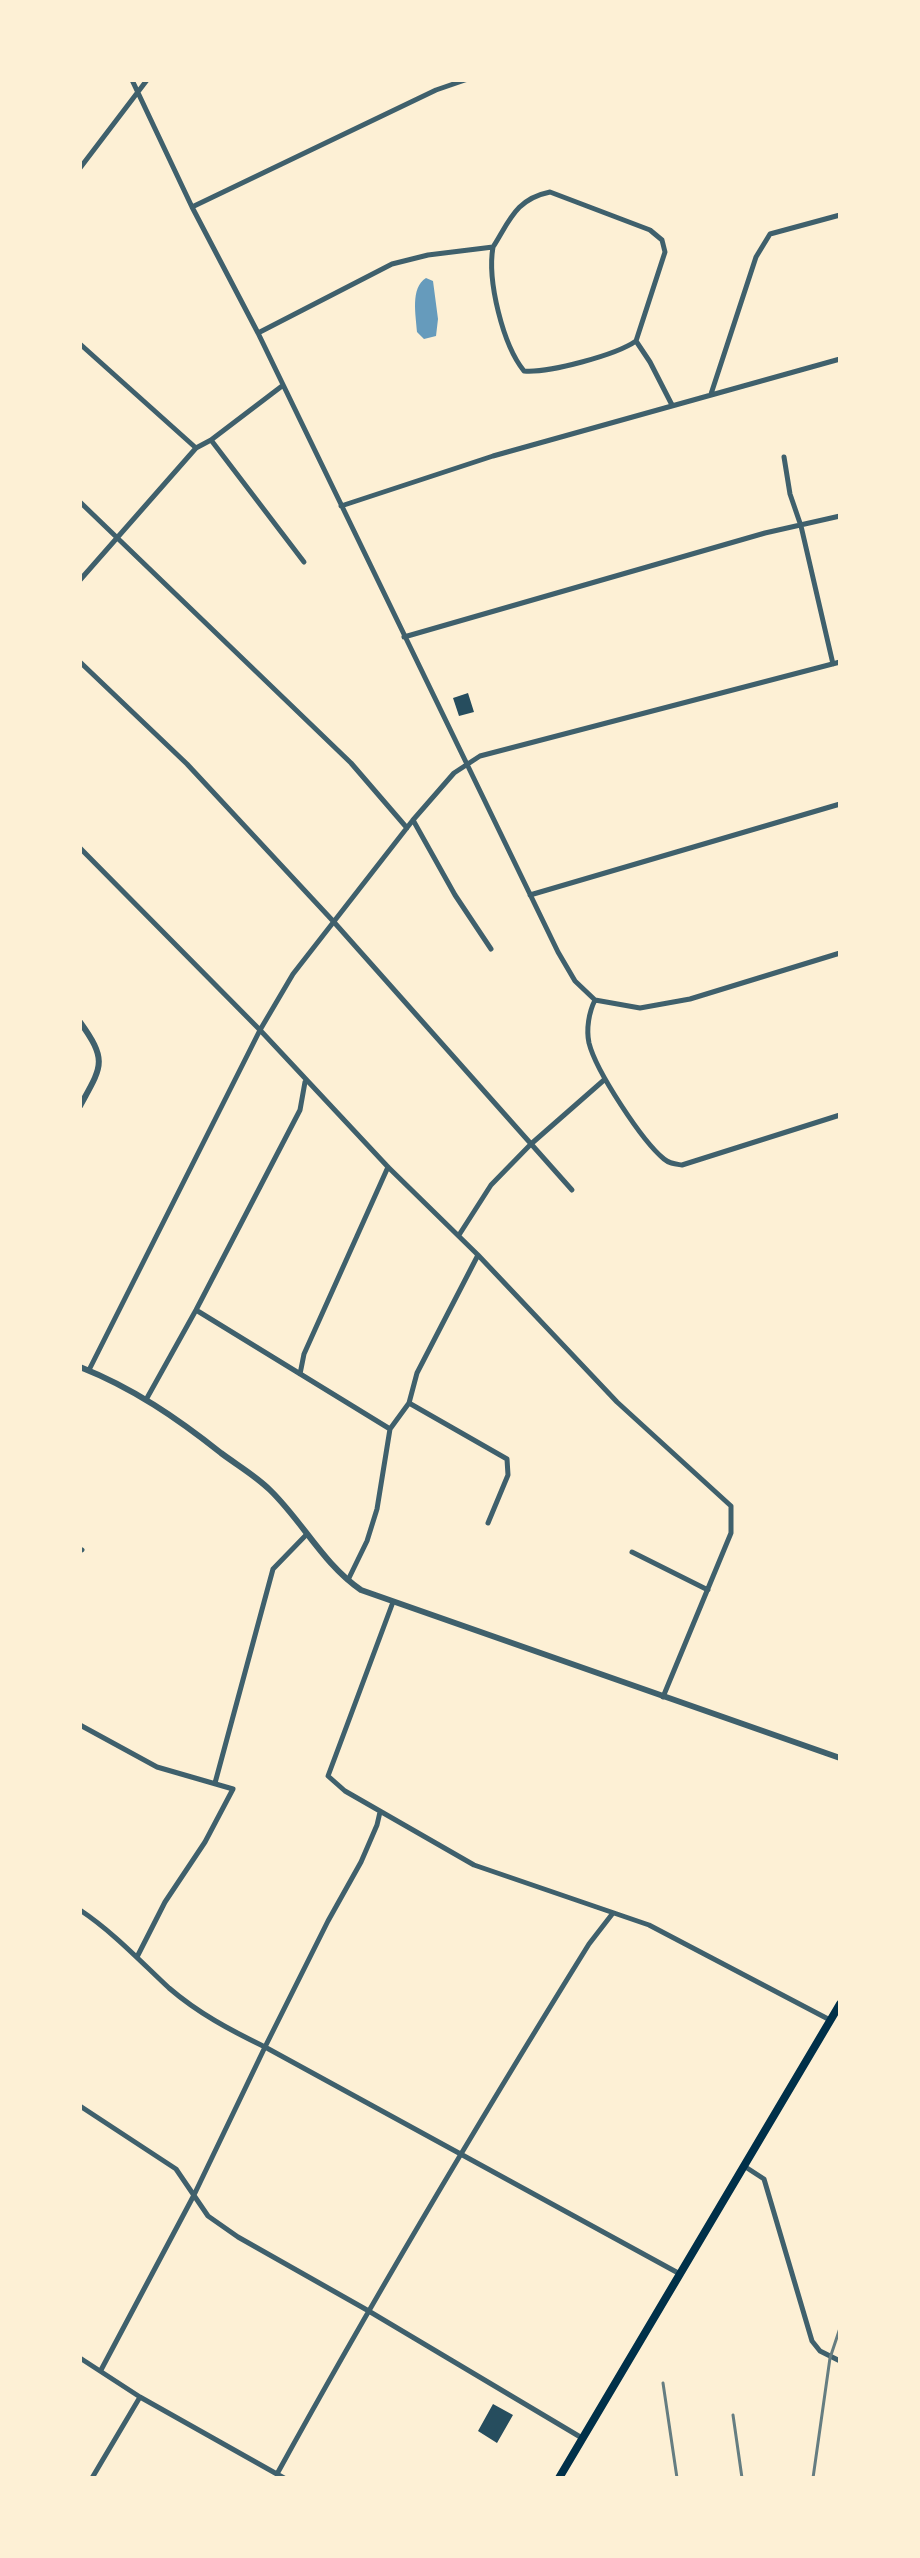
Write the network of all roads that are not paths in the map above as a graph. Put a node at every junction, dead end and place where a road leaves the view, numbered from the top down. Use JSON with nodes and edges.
{"nodes":[{"id":1,"x":132,"y":80,"type":"edge"},
{"id":2,"x":147,"y":80,"type":"edge"},
{"id":3,"x":465,"y":80,"type":"edge"},
{"id":4,"x":137,"y":91,"type":"junction"},
{"id":5,"x":80,"y":168,"type":"edge"},
{"id":6,"x":192,"y":207,"type":"junction"},
{"id":7,"x":840,"y":215,"type":"edge"},
{"id":8,"x":493,"y":247,"type":"junction"},
{"id":9,"x":258,"y":333,"type":"junction"},
{"id":10,"x":636,"y":341,"type":"junction"},
{"id":11,"x":80,"y":344,"type":"edge"},
{"id":12,"x":840,"y":359,"type":"edge"},
{"id":13,"x":282,"y":386,"type":"junction"},
{"id":14,"x":710,"y":394,"type":"junction"},
{"id":15,"x":672,"y":405,"type":"junction"},
{"id":16,"x":211,"y":440,"type":"junction"},
{"id":17,"x":196,"y":448,"type":"junction"},
{"id":18,"x":784,"y":457,"type":"dead end"},
{"id":19,"x":80,"y":502,"type":"edge"},
{"id":20,"x":341,"y":506,"type":"junction"},
{"id":21,"x":840,"y":516,"type":"edge"},
{"id":22,"x":801,"y":526,"type":"junction"},
{"id":23,"x":117,"y":538,"type":"junction"},
{"id":24,"x":304,"y":562,"type":"dead end"},
{"id":25,"x":80,"y":580,"type":"edge"},
{"id":26,"x":404,"y":637,"type":"junction"},
{"id":27,"x":80,"y":662,"type":"edge"},
{"id":28,"x":837,"y":663,"type":"edge"},
{"id":29,"x":466,"y":764,"type":"junction"},
{"id":30,"x":840,"y":804,"type":"edge"},
{"id":31,"x":413,"y":820,"type":"junction"},
{"id":32,"x":407,"y":828,"type":"junction"},
{"id":33,"x":80,"y":848,"type":"edge"},
{"id":34,"x":530,"y":895,"type":"junction"},
{"id":35,"x":333,"y":921,"type":"junction"},
{"id":36,"x":491,"y":949,"type":"dead end"},
{"id":37,"x":840,"y":953,"type":"edge"},
{"id":38,"x":595,"y":1000,"type":"junction"},
{"id":39,"x":80,"y":1022,"type":"edge"},
{"id":40,"x":260,"y":1030,"type":"junction"},
{"id":41,"x":604,"y":1080,"type":"junction"},
{"id":42,"x":306,"y":1081,"type":"junction"},
{"id":43,"x":80,"y":1106,"type":"edge"},
{"id":44,"x":840,"y":1115,"type":"edge"},
{"id":45,"x":531,"y":1144,"type":"junction"},
{"id":46,"x":388,"y":1167,"type":"junction"},
{"id":47,"x":572,"y":1190,"type":"dead end"},
{"id":48,"x":459,"y":1235,"type":"junction"},
{"id":49,"x":478,"y":1255,"type":"junction"},
{"id":50,"x":196,"y":1310,"type":"junction"},
{"id":51,"x":80,"y":1367,"type":"edge"},
{"id":52,"x":89,"y":1370,"type":"junction"},
{"id":53,"x":300,"y":1374,"type":"junction"},
{"id":54,"x":147,"y":1398,"type":"junction"},
{"id":55,"x":409,"y":1403,"type":"junction"},
{"id":56,"x":390,"y":1429,"type":"junction"},
{"id":57,"x":488,"y":1523,"type":"dead end"},
{"id":58,"x":307,"y":1534,"type":"junction"},
{"id":59,"x":632,"y":1552,"type":"dead end"},
{"id":60,"x":348,"y":1580,"type":"junction"},
{"id":61,"x":708,"y":1590,"type":"junction"},
{"id":62,"x":393,"y":1602,"type":"junction"},
{"id":63,"x":663,"y":1697,"type":"junction"},
{"id":64,"x":80,"y":1725,"type":"edge"},
{"id":65,"x":840,"y":1758,"type":"edge"},
{"id":66,"x":215,"y":1783,"type":"junction"},
{"id":67,"x":380,"y":1812,"type":"junction"},
{"id":68,"x":80,"y":1910,"type":"edge"},
{"id":69,"x":613,"y":1913,"type":"junction"},
{"id":70,"x":137,"y":1957,"type":"junction"},
{"id":71,"x":840,"y":2004,"type":"edge"},
{"id":72,"x":831,"y":2020,"type":"junction"},
{"id":73,"x":265,"y":2047,"type":"junction"},
{"id":74,"x":80,"y":2106,"type":"edge"},
{"id":75,"x":460,"y":2153,"type":"junction"},
{"id":76,"x":744,"y":2166,"type":"junction"},
{"id":77,"x":194,"y":2195,"type":"junction"},
{"id":78,"x":680,"y":2274,"type":"junction"},
{"id":79,"x":367,"y":2310,"type":"junction"},
{"id":80,"x":80,"y":2358,"type":"edge"},
{"id":81,"x":840,"y":2361,"type":"edge"},
{"id":82,"x":101,"y":2370,"type":"junction"},
{"id":83,"x":140,"y":2397,"type":"junction"},
{"id":84,"x":584,"y":2439,"type":"junction"},
{"id":85,"x":277,"y":2474,"type":"junction"},
{"id":86,"x":92,"y":2478,"type":"edge"},
{"id":87,"x":284,"y":2478,"type":"edge"},
{"id":88,"x":559,"y":2478,"type":"edge"}],
"edges":[{"from":1,"to":4,"type":"street"},
{"from":2,"to":4,"type":"street"},
{"from":3,"to":6,"type":"street"},
{"from":4,"to":5,"type":"street"},
{"from":4,"to":6,"type":"street"},
{"from":6,"to":9,"type":"street"},
{"from":7,"to":14,"type":"street"},
{"from":8,"to":9,"type":"street"},
{"from":8,"to":10,"type":"street"},
{"from":8,"to":10,"type":"street"},
{"from":9,"to":13,"type":"street"},
{"from":10,"to":15,"type":"street"},
{"from":11,"to":17,"type":"street"},
{"from":12,"to":14,"type":"street"},
{"from":13,"to":16,"type":"street"},
{"from":13,"to":20,"type":"street"},
{"from":14,"to":15,"type":"street"},
{"from":15,"to":20,"type":"street"},
{"from":16,"to":17,"type":"street"},
{"from":16,"to":24,"type":"street"},
{"from":17,"to":23,"type":"street"},
{"from":18,"to":22,"type":"street"},
{"from":19,"to":23,"type":"street"},
{"from":20,"to":26,"type":"street"},
{"from":21,"to":22,"type":"street"},
{"from":22,"to":26,"type":"street"},
{"from":22,"to":28,"type":"street"},
{"from":23,"to":25,"type":"street"},
{"from":23,"to":32,"type":"street"},
{"from":26,"to":29,"type":"street"},
{"from":27,"to":35,"type":"street"},
{"from":28,"to":29,"type":"street"},
{"from":29,"to":31,"type":"street"},
{"from":29,"to":34,"type":"street"},
{"from":30,"to":34,"type":"street"},
{"from":31,"to":32,"type":"street"},
{"from":31,"to":36,"type":"street"},
{"from":32,"to":35,"type":"street"},
{"from":33,"to":40,"type":"street"},
{"from":34,"to":38,"type":"street"},
{"from":35,"to":40,"type":"street"},
{"from":35,"to":45,"type":"street"},
{"from":37,"to":38,"type":"street"},
{"from":38,"to":41,"type":"street"},
{"from":39,"to":43,"type":"street"},
{"from":40,"to":42,"type":"street"},
{"from":40,"to":52,"type":"street"},
{"from":41,"to":44,"type":"street"},
{"from":41,"to":45,"type":"street"},
{"from":42,"to":46,"type":"street"},
{"from":42,"to":50,"type":"street"},
{"from":45,"to":47,"type":"street"},
{"from":45,"to":48,"type":"street"},
{"from":46,"to":48,"type":"street"},
{"from":46,"to":53,"type":"street"},
{"from":48,"to":49,"type":"street"},
{"from":49,"to":55,"type":"street"},
{"from":49,"to":61,"type":"street"},
{"from":50,"to":53,"type":"street"},
{"from":50,"to":54,"type":"street"},
{"from":51,"to":52,"type":"street"},
{"from":52,"to":54,"type":"street"},
{"from":53,"to":56,"type":"street"},
{"from":54,"to":58,"type":"street"},
{"from":55,"to":56,"type":"street"},
{"from":55,"to":57,"type":"street"},
{"from":56,"to":60,"type":"street"},
{"from":58,"to":60,"type":"street"},
{"from":58,"to":66,"type":"street"},
{"from":59,"to":61,"type":"street"},
{"from":60,"to":62,"type":"street"},
{"from":61,"to":63,"type":"street"},
{"from":62,"to":63,"type":"street"},
{"from":62,"to":67,"type":"street"},
{"from":63,"to":65,"type":"street"},
{"from":64,"to":66,"type":"street"},
{"from":66,"to":70,"type":"street"},
{"from":67,"to":69,"type":"street"},
{"from":67,"to":73,"type":"street"},
{"from":68,"to":70,"type":"street"},
{"from":69,"to":72,"type":"street"},
{"from":69,"to":75,"type":"street"},
{"from":70,"to":73,"type":"street"},
{"from":71,"to":72,"type":"main road"},
{"from":72,"to":76,"type":"main road"},
{"from":73,"to":75,"type":"street"},
{"from":73,"to":77,"type":"street"},
{"from":74,"to":77,"type":"street"},
{"from":75,"to":78,"type":"street"},
{"from":75,"to":79,"type":"street"},
{"from":76,"to":78,"type":"main road"},
{"from":76,"to":81,"type":"street"},
{"from":77,"to":79,"type":"street"},
{"from":77,"to":82,"type":"street"},
{"from":78,"to":84,"type":"main road"},
{"from":79,"to":84,"type":"street"},
{"from":79,"to":85,"type":"street"},
{"from":80,"to":82,"type":"street"},
{"from":82,"to":83,"type":"street"},
{"from":83,"to":85,"type":"street"},
{"from":83,"to":86,"type":"street"},
{"from":84,"to":88,"type":"main road"},
{"from":85,"to":87,"type":"street"}]}
